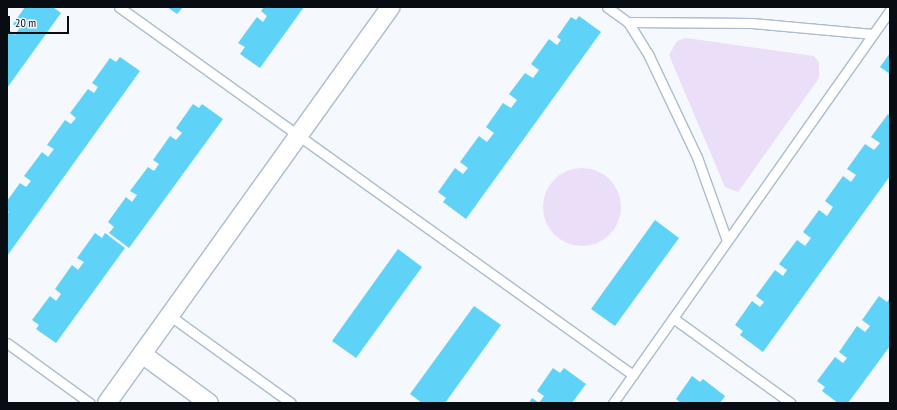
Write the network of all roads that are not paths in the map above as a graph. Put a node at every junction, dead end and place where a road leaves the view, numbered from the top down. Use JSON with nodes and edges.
{"nodes":[{"id":1,"x":120,"y":7,"type":"edge"},
{"id":2,"x":390,"y":7,"type":"edge"},
{"id":3,"x":607,"y":7,"type":"edge"},
{"id":4,"x":890,"y":10,"type":"edge"},
{"id":5,"x":628,"y":22,"type":"junction"},
{"id":6,"x":873,"y":34,"type":"junction"},
{"id":7,"x":298,"y":136,"type":"junction"},
{"id":8,"x":727,"y":241,"type":"junction"},
{"id":9,"x":169,"y":316,"type":"junction"},
{"id":10,"x":673,"y":318,"type":"junction"},
{"id":11,"x":7,"y":343,"type":"edge"},
{"id":12,"x":142,"y":354,"type":"junction"},
{"id":13,"x":633,"y":375,"type":"junction"},
{"id":14,"x":90,"y":403,"type":"edge"},
{"id":15,"x":107,"y":403,"type":"edge"},
{"id":16,"x":209,"y":403,"type":"edge"},
{"id":17,"x":291,"y":403,"type":"edge"},
{"id":18,"x":613,"y":403,"type":"edge"},
{"id":19,"x":791,"y":403,"type":"edge"}],
"edges":[{"from":1,"to":7,"type":"lane"},
{"from":2,"to":7,"type":"street"},
{"from":3,"to":5,"type":"lane"},
{"from":4,"to":6,"type":"lane"},
{"from":5,"to":6,"type":"lane"},
{"from":5,"to":8,"type":"lane"},
{"from":6,"to":8,"type":"lane"},
{"from":7,"to":9,"type":"street"},
{"from":7,"to":13,"type":"lane"},
{"from":8,"to":10,"type":"lane"},
{"from":9,"to":12,"type":"street"},
{"from":9,"to":17,"type":"lane"},
{"from":10,"to":13,"type":"lane"},
{"from":10,"to":19,"type":"lane"},
{"from":11,"to":14,"type":"lane"},
{"from":12,"to":15,"type":"street"},
{"from":12,"to":16,"type":"street"},
{"from":13,"to":18,"type":"lane"}]}
